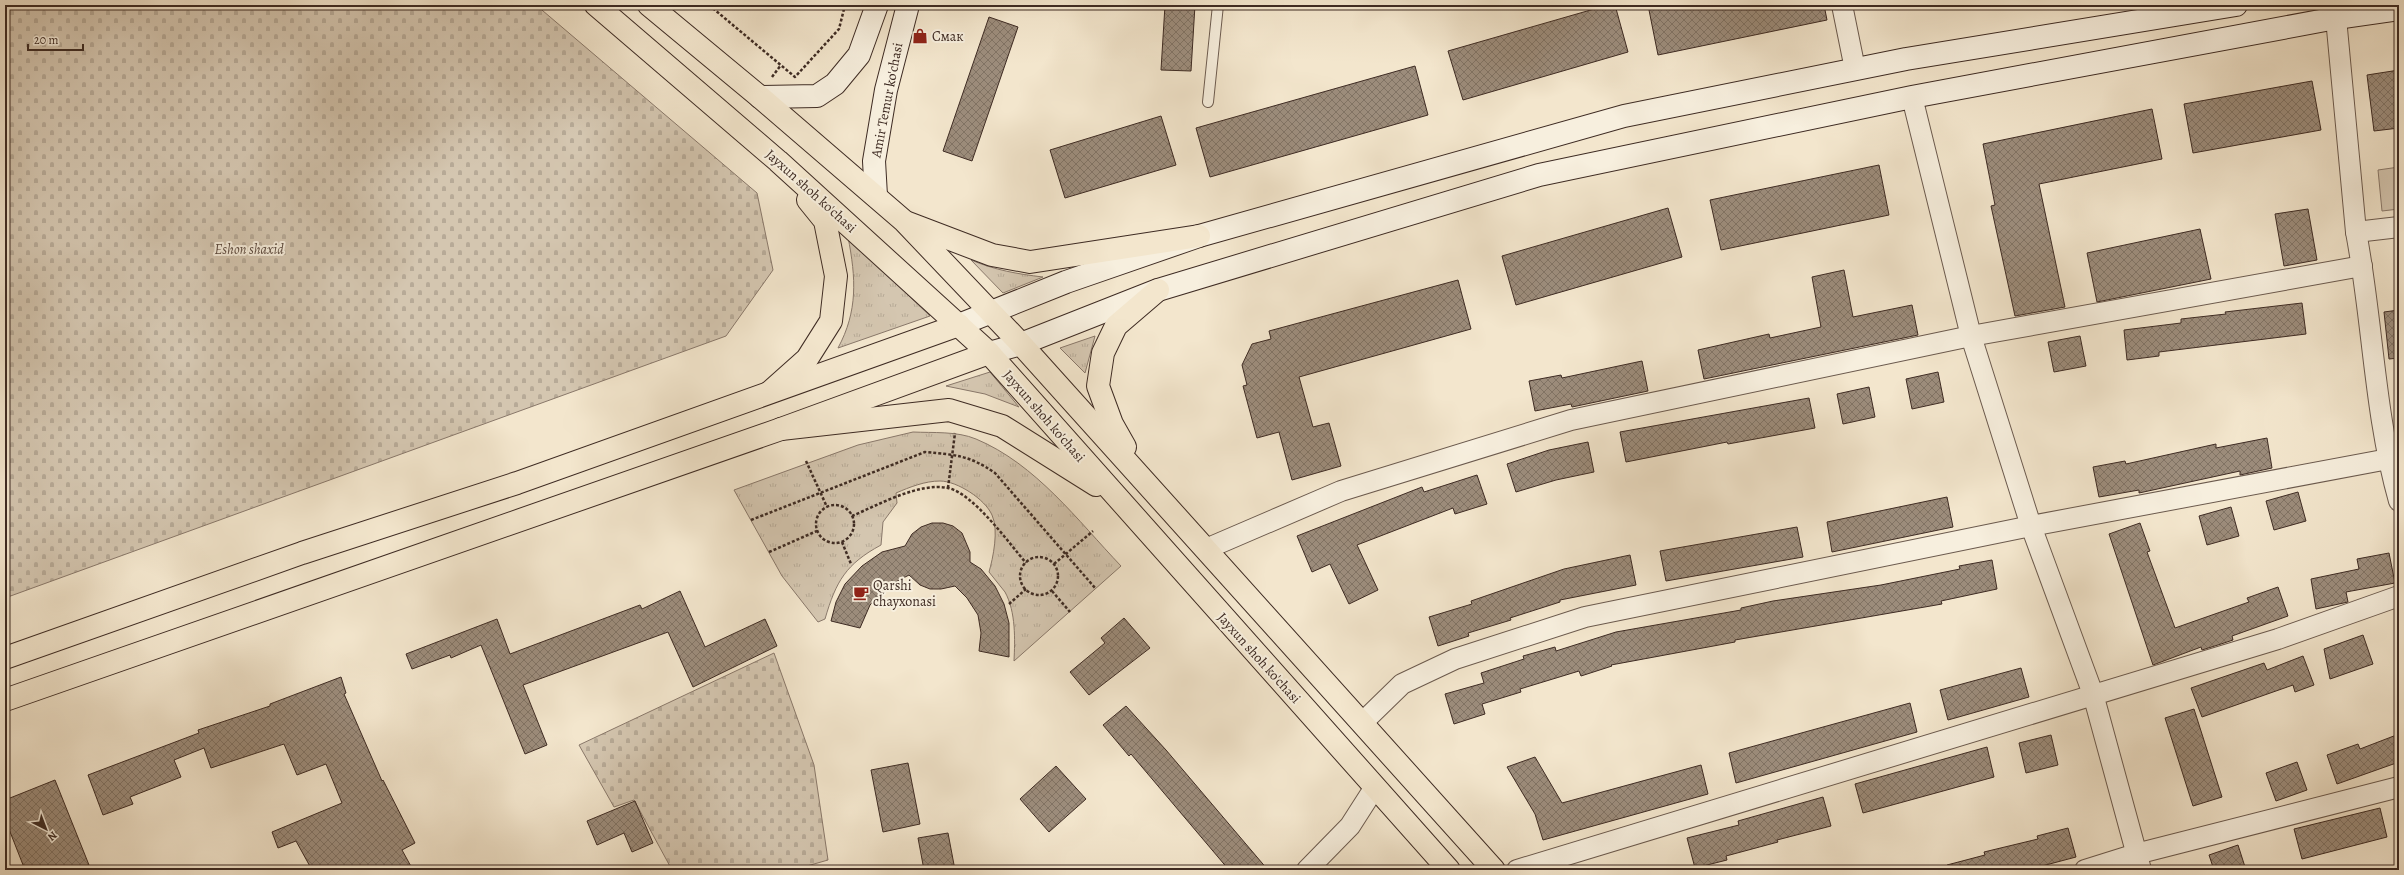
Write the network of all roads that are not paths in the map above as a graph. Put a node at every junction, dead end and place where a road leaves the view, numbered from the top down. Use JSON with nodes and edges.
{"nodes":[{"id":1,"x":596,"y":5,"type":"edge"},
{"id":2,"x":648,"y":5,"type":"edge"},
{"id":3,"x":877,"y":5,"type":"edge"},
{"id":4,"x":908,"y":5,"type":"edge"},
{"id":5,"x":1218,"y":5,"type":"edge"},
{"id":6,"x":1842,"y":5,"type":"edge"},
{"id":7,"x":2236,"y":5,"type":"edge"},
{"id":8,"x":2399,"y":9,"type":"edge"},
{"id":9,"x":2336,"y":18,"type":"junction"},
{"id":10,"x":1856,"y":69,"type":"junction"},
{"id":11,"x":760,"y":97,"type":"junction"},
{"id":12,"x":1912,"y":97,"type":"junction"},
{"id":13,"x":1208,"y":102,"type":"dead end"},
{"id":14,"x":778,"y":161,"type":"junction"},
{"id":15,"x":876,"y":196,"type":"junction"},
{"id":16,"x":904,"y":221,"type":"junction"},
{"id":17,"x":2399,"y":227,"type":"edge"},
{"id":18,"x":2356,"y":232,"type":"junction"},
{"id":19,"x":1198,"y":236,"type":"junction"},
{"id":20,"x":2362,"y":266,"type":"junction"},
{"id":21,"x":1158,"y":290,"type":"junction"},
{"id":22,"x":990,"y":313,"type":"junction"},
{"id":23,"x":959,"y":325,"type":"junction"},
{"id":24,"x":1972,"y":336,"type":"junction"},
{"id":25,"x":1021,"y":344,"type":"junction"},
{"id":26,"x":989,"y":353,"type":"junction"},
{"id":27,"x":770,"y":392,"type":"junction"},
{"id":28,"x":782,"y":429,"type":"junction"},
{"id":29,"x":2393,"y":458,"type":"edge"},
{"id":30,"x":1145,"y":481,"type":"junction"},
{"id":31,"x":1119,"y":501,"type":"junction"},
{"id":32,"x":2399,"y":501,"type":"edge"},
{"id":33,"x":2030,"y":526,"type":"junction"},
{"id":34,"x":1206,"y":549,"type":"junction"},
{"id":35,"x":2399,"y":596,"type":"edge"},
{"id":36,"x":5,"y":658,"type":"edge"},
{"id":37,"x":2093,"y":694,"type":"junction"},
{"id":38,"x":5,"y":700,"type":"edge"},
{"id":39,"x":1363,"y":722,"type":"junction"},
{"id":40,"x":1375,"y":787,"type":"junction"},
{"id":41,"x":2399,"y":787,"type":"edge"},
{"id":42,"x":2139,"y":862,"type":"edge"},
{"id":43,"x":1307,"y":870,"type":"edge"},
{"id":44,"x":1449,"y":870,"type":"edge"},
{"id":45,"x":1494,"y":870,"type":"edge"},
{"id":46,"x":1517,"y":870,"type":"edge"},
{"id":47,"x":2085,"y":870,"type":"edge"}],
"edges":[{"from":1,"to":14,"type":"main road","name":"Jayxun shoh ko'chasi"},
{"from":2,"to":11,"type":"main road"},
{"from":3,"to":11,"type":"main road"},
{"from":4,"to":15,"type":"main road","name":"Amir Temur ko'chasi"},
{"from":5,"to":13,"type":"lane"},
{"from":6,"to":10,"type":"street"},
{"from":7,"to":10,"type":"main road"},
{"from":8,"to":9,"type":"main road"},
{"from":9,"to":12,"type":"main road"},
{"from":9,"to":18,"type":"street"},
{"from":10,"to":19,"type":"main road"},
{"from":11,"to":15,"type":"main road"},
{"from":12,"to":21,"type":"main road"},
{"from":12,"to":24,"type":"street"},
{"from":14,"to":23,"type":"main road","name":"Jayxun shoh ko'chasi"},
{"from":14,"to":27,"type":"main road"},
{"from":15,"to":16,"type":"main road"},
{"from":16,"to":19,"type":"main road"},
{"from":16,"to":22,"type":"main road"},
{"from":17,"to":18,"type":"street"},
{"from":18,"to":20,"type":"street"},
{"from":19,"to":22,"type":"main road"},
{"from":20,"to":24,"type":"street"},
{"from":20,"to":29,"type":"street"},
{"from":21,"to":25,"type":"main road"},
{"from":21,"to":30,"type":"main road"},
{"from":22,"to":23,"type":"main road"},
{"from":22,"to":25,"type":"main road"},
{"from":23,"to":26,"type":"main road","name":"Jayxun shoh ko'chasi"},
{"from":23,"to":27,"type":"main road"},
{"from":24,"to":33,"type":"street"},
{"from":24,"to":34,"type":"street"},
{"from":25,"to":26,"type":"main road"},
{"from":25,"to":30,"type":"main road"},
{"from":26,"to":28,"type":"main road"},
{"from":26,"to":31,"type":"main road","name":"Jayxun shoh ko'chasi"},
{"from":27,"to":36,"type":"main road"},
{"from":28,"to":31,"type":"main road"},
{"from":28,"to":38,"type":"main road"},
{"from":29,"to":32,"type":"street"},
{"from":29,"to":33,"type":"street"},
{"from":30,"to":34,"type":"main road"},
{"from":31,"to":40,"type":"main road","name":"Jayxun shoh ko'chasi"},
{"from":33,"to":37,"type":"street"},
{"from":33,"to":39,"type":"street"},
{"from":34,"to":39,"type":"main road"},
{"from":35,"to":37,"type":"street"},
{"from":37,"to":42,"type":"street"},
{"from":37,"to":46,"type":"street"},
{"from":39,"to":45,"type":"main road"},
{"from":40,"to":43,"type":"street"},
{"from":40,"to":44,"type":"main road","name":"Jayxun shoh ko'chasi"},
{"from":41,"to":42,"type":"street"},
{"from":42,"to":47,"type":"street"}]}
